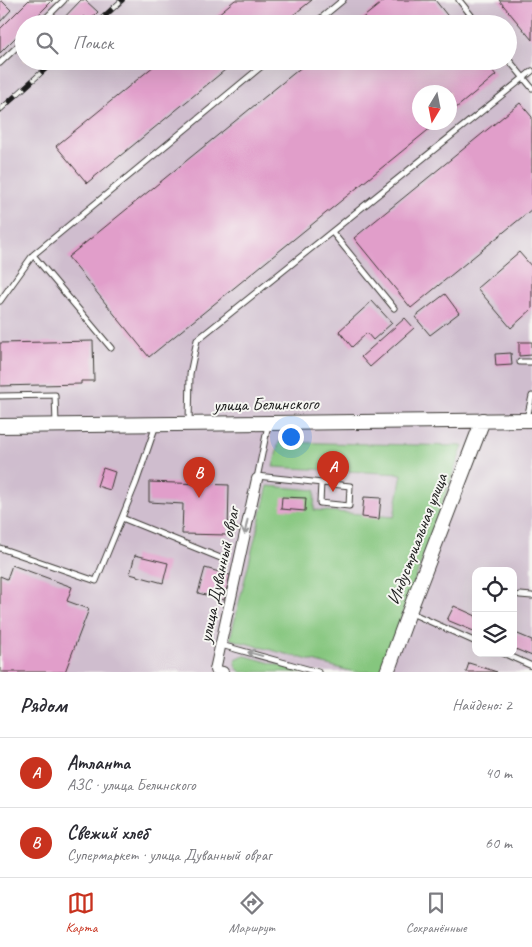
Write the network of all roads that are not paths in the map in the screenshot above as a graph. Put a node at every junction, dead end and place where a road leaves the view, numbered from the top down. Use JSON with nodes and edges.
{"nodes":[{"id":1,"x":64,"y":0,"type":"edge"},
{"id":2,"x":343,"y":0,"type":"edge"},
{"id":3,"x":459,"y":0,"type":"edge"},
{"id":4,"x":49,"y":15,"type":"edge"},
{"id":5,"x":325,"y":15,"type":"edge"},
{"id":6,"x":471,"y":15,"type":"edge"},
{"id":7,"x":15,"y":49,"type":"edge"},
{"id":8,"x":0,"y":63,"type":"edge"},
{"id":9,"x":257,"y":70,"type":"edge"},
{"id":10,"x":517,"y":70,"type":"edge"},
{"id":11,"x":532,"y":71,"type":"edge"},
{"id":12,"x":524,"y":78,"type":"junction"},
{"id":13,"x":532,"y":88,"type":"edge"},
{"id":14,"x":332,"y":232,"type":"junction"},
{"id":15,"x":32,"y":255,"type":"junction"},
{"id":16,"x":0,"y":301,"type":"edge"},
{"id":17,"x":394,"y":308,"type":"dead end"},
{"id":18,"x":110,"y":348,"type":"dead end"},
{"id":19,"x":520,"y":362,"type":"dead end"},
{"id":20,"x":532,"y":362,"type":"edge"},
{"id":21,"x":0,"y":396,"type":"edge"},
{"id":22,"x":532,"y":396,"type":"edge"},
{"id":23,"x":483,"y":420,"type":"junction"},
{"id":24,"x":529,"y":420,"type":"edge"},
{"id":25,"x":269,"y":422,"type":"junction"},
{"id":26,"x":157,"y":424,"type":"junction"},
{"id":27,"x":189,"y":424,"type":"junction"},
{"id":28,"x":56,"y":425,"type":"junction"},
{"id":29,"x":0,"y":426,"type":"edge"},
{"id":30,"x":257,"y":477,"type":"junction"},
{"id":31,"x":321,"y":483,"type":"junction"},
{"id":32,"x":122,"y":518,"type":"junction"},
{"id":33,"x":0,"y":548,"type":"edge"},
{"id":34,"x":223,"y":559,"type":"dead end"},
{"id":35,"x":520,"y":595,"type":"dead end"},
{"id":36,"x":532,"y":596,"type":"edge"},
{"id":37,"x":409,"y":612,"type":"junction"},
{"id":38,"x":472,"y":640,"type":"edge"},
{"id":39,"x":220,"y":645,"type":"junction"},
{"id":40,"x":512,"y":657,"type":"edge"},
{"id":41,"x":532,"y":666,"type":"edge"},
{"id":42,"x":218,"y":671,"type":"edge"},
{"id":43,"x":318,"y":672,"type":"edge"},
{"id":44,"x":387,"y":672,"type":"edge"}],
"edges":[{"from":1,"to":4,"type":"lane"},
{"from":2,"to":5,"type":"lane"},
{"from":3,"to":6,"type":"lane"},
{"from":7,"to":8,"type":"lane"},
{"from":9,"to":15,"type":"lane"},
{"from":10,"to":12,"type":"lane"},
{"from":11,"to":12,"type":"lane"},
{"from":12,"to":13,"type":"lane"},
{"from":12,"to":14,"type":"lane"},
{"from":14,"to":17,"type":"lane"},
{"from":14,"to":27,"type":"lane"},
{"from":15,"to":16,"type":"lane"},
{"from":15,"to":18,"type":"lane"},
{"from":19,"to":20,"type":"lane"},
{"from":21,"to":28,"type":"lane"},
{"from":22,"to":24,"type":"lane"},
{"from":23,"to":24,"type":"street","name":"улица Белинского"},
{"from":23,"to":25,"type":"street","name":"улица Белинского"},
{"from":23,"to":37,"type":"street","name":"Индустриальная улица"},
{"from":25,"to":27,"type":"street","name":"улица Белинского"},
{"from":25,"to":30,"type":"lane"},
{"from":26,"to":27,"type":"street","name":"улица Белинского"},
{"from":26,"to":28,"type":"street","name":"улица Белинского"},
{"from":26,"to":32,"type":"lane"},
{"from":28,"to":29,"type":"street","name":"улица Белинского"},
{"from":30,"to":31,"type":"lane"},
{"from":30,"to":39,"type":"street","name":"улица Дуванный овраг","one_way":true},
{"from":31,"to":31,"type":"lane"},
{"from":32,"to":33,"type":"lane"},
{"from":32,"to":34,"type":"lane"},
{"from":35,"to":36,"type":"lane"},
{"from":37,"to":38,"type":"lane"},
{"from":37,"to":44,"type":"street","name":"Индустриальная улица"},
{"from":39,"to":42,"type":"street","name":"улица Дуванный овраг"},
{"from":43,"to":39,"type":"lane","one_way":true},
{"from":40,"to":41,"type":"lane"}]}
